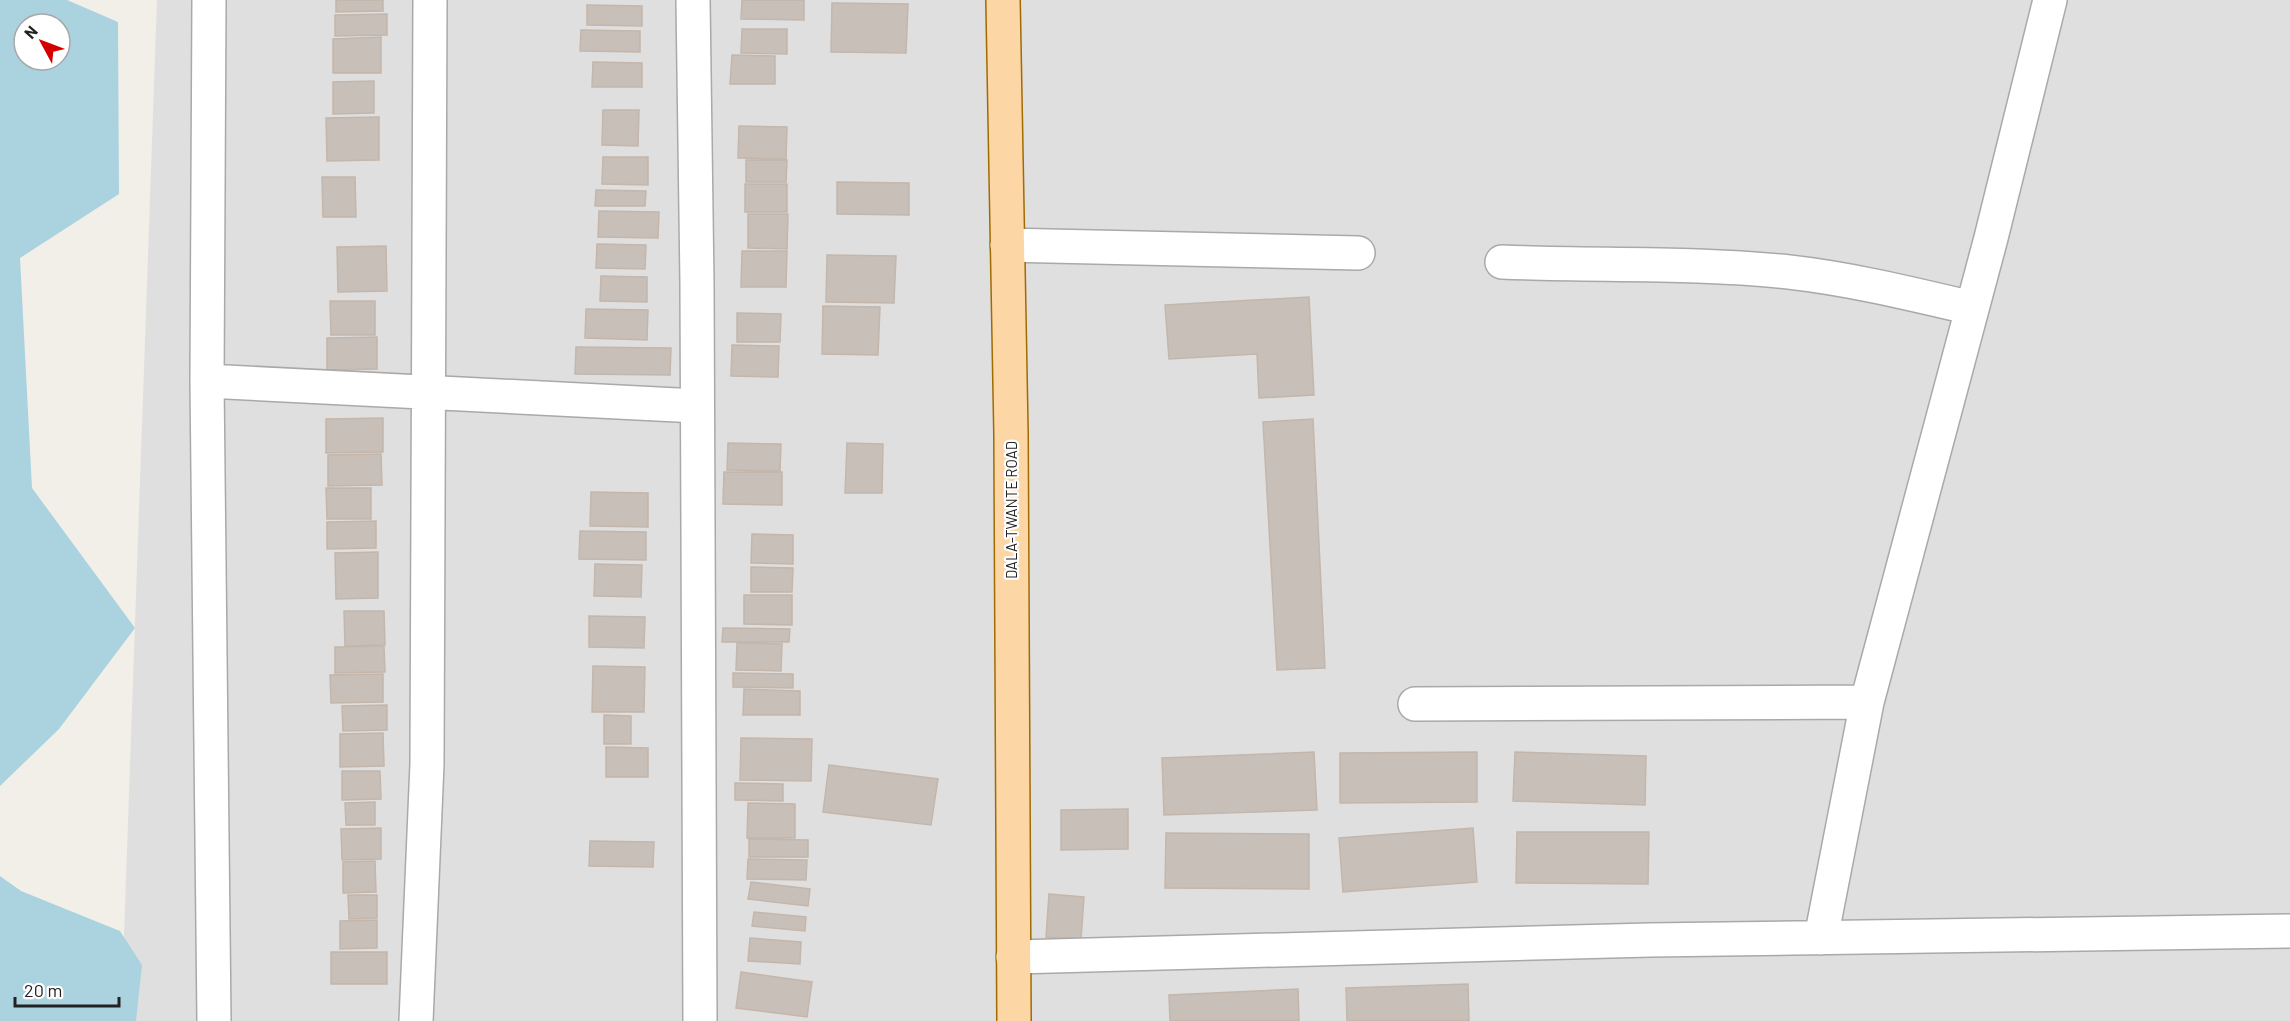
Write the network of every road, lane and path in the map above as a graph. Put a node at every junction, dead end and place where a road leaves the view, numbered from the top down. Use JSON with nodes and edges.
{"nodes":[{"id":1,"x":209,"y":0,"type":"edge"},
{"id":2,"x":430,"y":0,"type":"edge"},
{"id":3,"x":693,"y":0,"type":"edge"},
{"id":4,"x":1003,"y":0,"type":"edge"},
{"id":5,"x":2050,"y":0,"type":"edge"},
{"id":6,"x":1007,"y":245,"type":"junction"},
{"id":7,"x":1358,"y":253,"type":"dead end"},
{"id":8,"x":1502,"y":262,"type":"dead end"},
{"id":9,"x":1972,"y":308,"type":"junction"},
{"id":10,"x":207,"y":381,"type":"junction"},
{"id":11,"x":428,"y":392,"type":"junction"},
{"id":12,"x":698,"y":406,"type":"junction"},
{"id":13,"x":1867,"y":702,"type":"junction"},
{"id":14,"x":1415,"y":704,"type":"dead end"},
{"id":15,"x":2290,"y":931,"type":"edge"},
{"id":16,"x":1821,"y":938,"type":"junction"},
{"id":17,"x":1013,"y":957,"type":"junction"},
{"id":18,"x":214,"y":1021,"type":"edge"},
{"id":19,"x":417,"y":1021,"type":"edge"},
{"id":20,"x":700,"y":1021,"type":"edge"},
{"id":21,"x":1014,"y":1021,"type":"edge"}],
"edges":[{"from":1,"to":10,"type":"street"},
{"from":2,"to":11,"type":"street"},
{"from":3,"to":12,"type":"street"},
{"from":4,"to":6,"type":"main road","name":"DALA-TWANTE ROAD"},
{"from":5,"to":9,"type":"street"},
{"from":6,"to":7,"type":"street"},
{"from":6,"to":17,"type":"main road","name":"DALA-TWANTE ROAD"},
{"from":8,"to":9,"type":"street"},
{"from":9,"to":13,"type":"street"},
{"from":10,"to":11,"type":"street"},
{"from":10,"to":18,"type":"street"},
{"from":11,"to":12,"type":"street"},
{"from":11,"to":19,"type":"street"},
{"from":12,"to":20,"type":"street"},
{"from":13,"to":14,"type":"street"},
{"from":13,"to":16,"type":"street"},
{"from":15,"to":16,"type":"street"},
{"from":16,"to":17,"type":"street"},
{"from":17,"to":21,"type":"main road","name":"DALA-TWANTE ROAD"}]}
